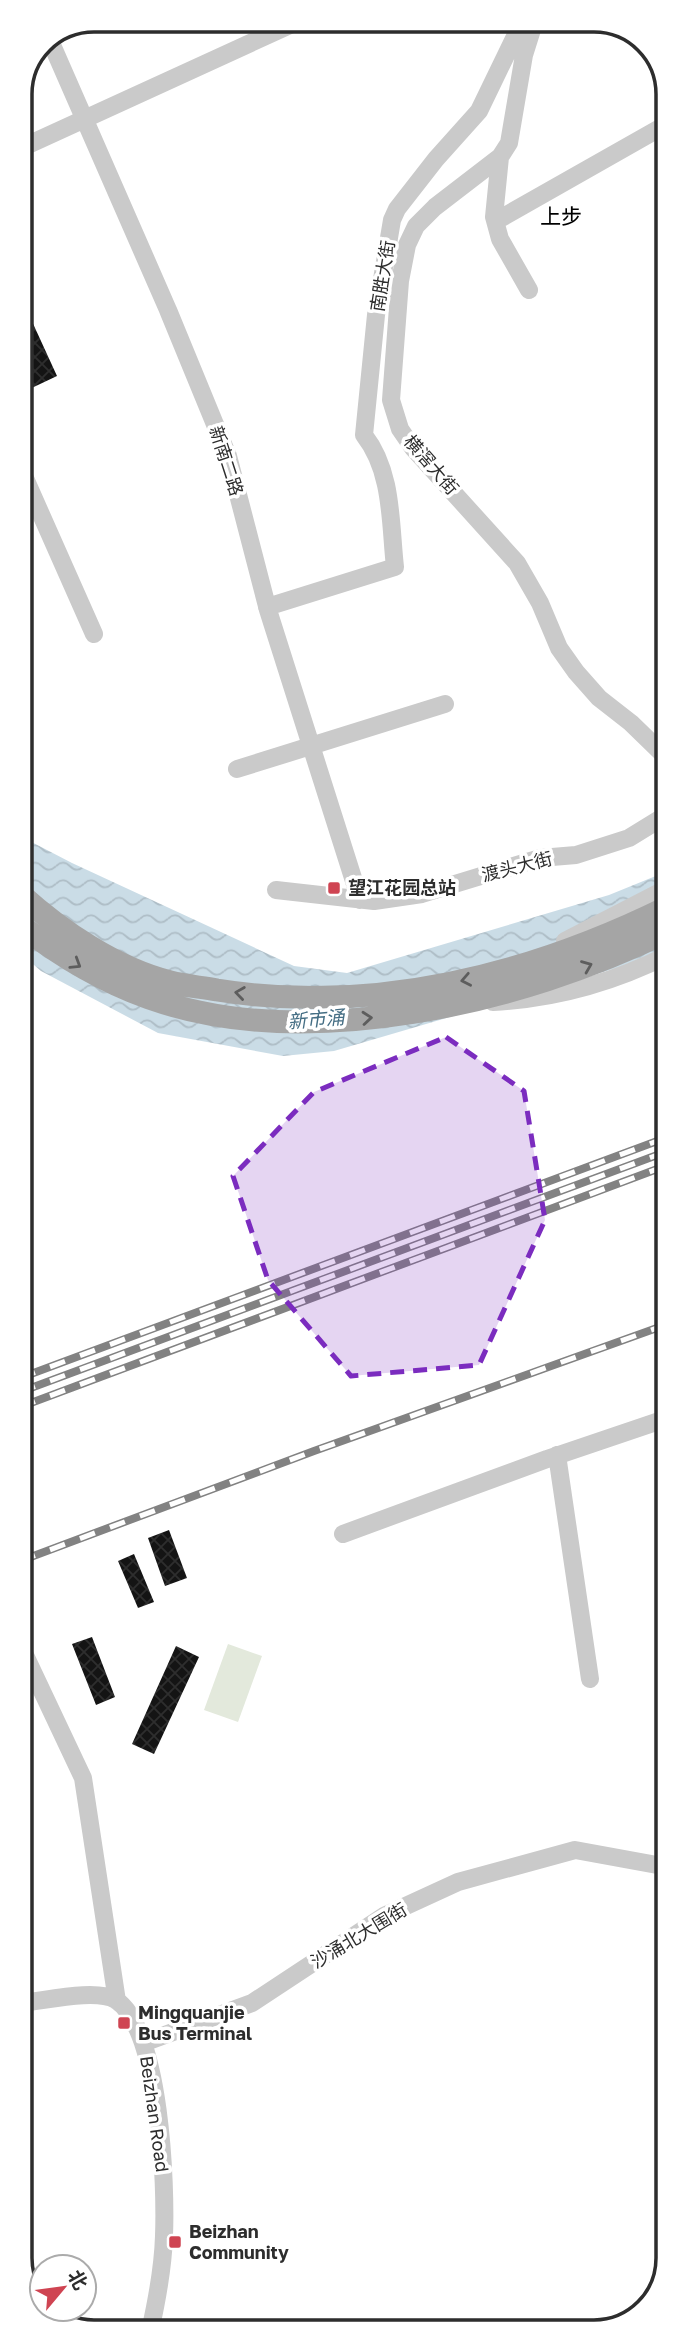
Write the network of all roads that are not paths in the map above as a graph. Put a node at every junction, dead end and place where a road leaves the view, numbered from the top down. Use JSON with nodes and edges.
{"nodes":[{"id":1,"x":274,"y":32,"type":"edge"},
{"id":2,"x":517,"y":32,"type":"edge"},
{"id":3,"x":531,"y":32,"type":"edge"},
{"id":4,"x":53,"y":47,"type":"edge"},
{"id":5,"x":85,"y":118,"type":"junction"},
{"id":6,"x":656,"y":130,"type":"edge"},
{"id":7,"x":32,"y":143,"type":"edge"},
{"id":8,"x":500,"y":158,"type":"junction"},
{"id":9,"x":496,"y":221,"type":"junction"},
{"id":10,"x":529,"y":290,"type":"dead end"},
{"id":11,"x":32,"y":494,"type":"edge"},
{"id":12,"x":267,"y":607,"type":"junction"},
{"id":13,"x":94,"y":634,"type":"dead end"},
{"id":14,"x":445,"y":704,"type":"dead end"},
{"id":15,"x":311,"y":745,"type":"junction"},
{"id":16,"x":656,"y":747,"type":"edge"},
{"id":17,"x":237,"y":769,"type":"dead end"},
{"id":18,"x":656,"y":821,"type":"edge"},
{"id":19,"x":276,"y":891,"type":"dead end"},
{"id":20,"x":656,"y":894,"type":"edge"},
{"id":21,"x":360,"y":900,"type":"junction"},
{"id":22,"x":32,"y":904,"type":"edge"},
{"id":23,"x":656,"y":913,"type":"edge"},
{"id":24,"x":32,"y":934,"type":"edge"},
{"id":25,"x":656,"y":936,"type":"edge"},
{"id":26,"x":656,"y":960,"type":"edge"},
{"id":27,"x":506,"y":971,"type":"junction"},
{"id":28,"x":454,"y":1004,"type":"junction"},
{"id":29,"x":656,"y":1426,"type":"edge"},
{"id":30,"x":557,"y":1455,"type":"junction"},
{"id":31,"x":343,"y":1534,"type":"dead end"},
{"id":32,"x":32,"y":1670,"type":"edge"},
{"id":33,"x":590,"y":1679,"type":"dead end"},
{"id":34,"x":656,"y":1864,"type":"edge"},
{"id":35,"x":117,"y":2001,"type":"junction"},
{"id":36,"x":32,"y":2002,"type":"edge"},
{"id":37,"x":143,"y":2043,"type":"junction"},
{"id":38,"x":151,"y":2319,"type":"edge"}],
"edges":[{"from":1,"to":5,"type":"street"},
{"from":2,"to":12,"type":"street","name":"南胜大街"},
{"from":3,"to":8,"type":"street"},
{"from":4,"to":5,"type":"street","name":"新南二路"},
{"from":5,"to":7,"type":"street"},
{"from":5,"to":12,"type":"street","name":"新南二路"},
{"from":6,"to":9,"type":"street"},
{"from":8,"to":9,"type":"street"},
{"from":8,"to":16,"type":"street","name":"横滘大街"},
{"from":9,"to":10,"type":"street"},
{"from":11,"to":13,"type":"street"},
{"from":12,"to":15,"type":"street","name":"新南二路"},
{"from":14,"to":15,"type":"street"},
{"from":15,"to":17,"type":"street"},
{"from":15,"to":21,"type":"street","name":"新南二路"},
{"from":18,"to":21,"type":"street","name":"渡头大街"},
{"from":19,"to":21,"type":"street","name":"渡头大街"},
{"from":20,"to":27,"type":"street"},
{"from":27,"to":22,"type":"main road","one_way":true},
{"from":23,"to":27,"type":"main road"},
{"from":24,"to":28,"type":"main road","one_way":true},
{"from":28,"to":25,"type":"main road","one_way":true},
{"from":26,"to":28,"type":"street"},
{"from":29,"to":30,"type":"street"},
{"from":30,"to":31,"type":"street"},
{"from":30,"to":33,"type":"street"},
{"from":32,"to":35,"type":"street"},
{"from":34,"to":37,"type":"street","name":"沙涌北大围街"},
{"from":35,"to":36,"type":"street"},
{"from":35,"to":37,"type":"street","name":"Beizhan Road"},
{"from":37,"to":38,"type":"street","name":"Beizhan Road"}]}
